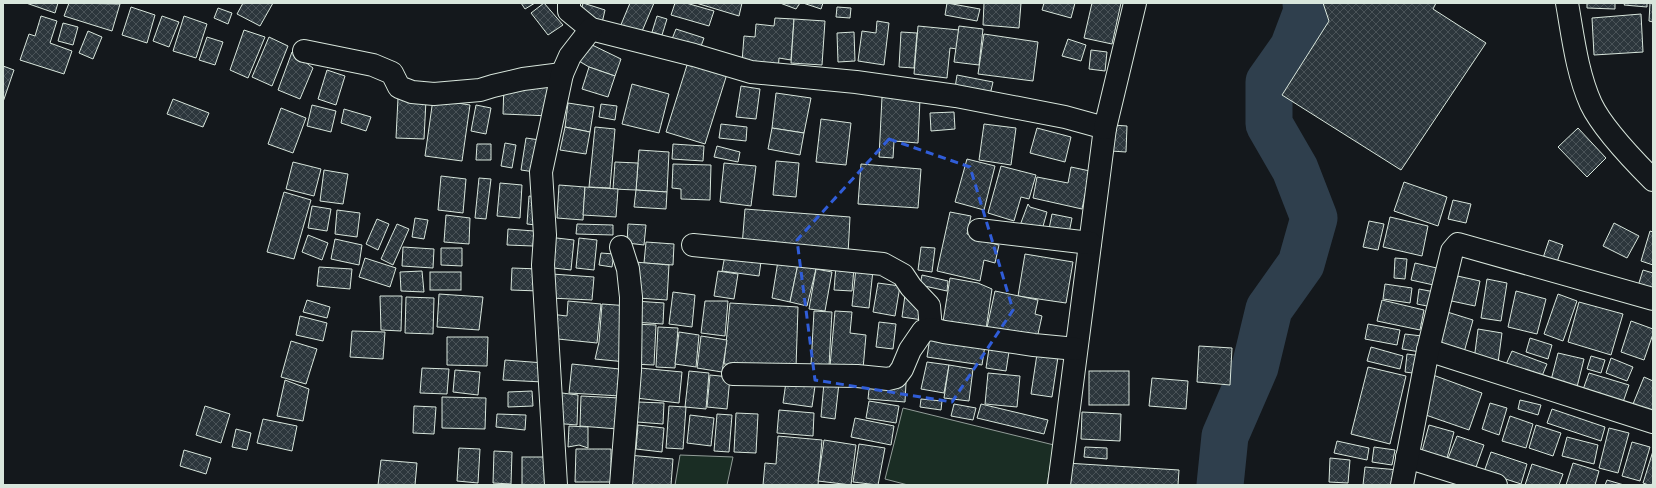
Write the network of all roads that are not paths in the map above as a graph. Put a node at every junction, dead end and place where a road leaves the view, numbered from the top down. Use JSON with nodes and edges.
{"nodes":[{"id":1,"x":1567,"y":3,"type":"edge"},
{"id":2,"x":1133,"y":4,"type":"edge"},
{"id":3,"x":567,"y":6,"type":"edge"},
{"id":4,"x":591,"y":29,"type":"junction"},
{"id":5,"x":304,"y":51,"type":"dead end"},
{"id":6,"x":562,"y":74,"type":"junction"},
{"id":7,"x":1105,"y":128,"type":"junction"},
{"id":8,"x":1653,"y":180,"type":"edge"},
{"id":9,"x":979,"y":230,"type":"dead end"},
{"id":10,"x":1090,"y":243,"type":"junction"},
{"id":11,"x":693,"y":245,"type":"dead end"},
{"id":12,"x":621,"y":247,"type":"dead end"},
{"id":13,"x":1653,"y":299,"type":"edge"},
{"id":14,"x":931,"y":329,"type":"junction"},
{"id":15,"x":1076,"y":349,"type":"junction"},
{"id":16,"x":1428,"y":350,"type":"junction"},
{"id":17,"x":733,"y":374,"type":"dead end"},
{"id":18,"x":1653,"y":422,"type":"edge"},
{"id":19,"x":1407,"y":457,"type":"junction"},
{"id":20,"x":556,"y":485,"type":"edge"},
{"id":21,"x":621,"y":485,"type":"edge"},
{"id":22,"x":1059,"y":485,"type":"edge"},
{"id":23,"x":1402,"y":485,"type":"edge"},
{"id":24,"x":1496,"y":485,"type":"edge"}],
"edges":[{"from":1,"to":8,"type":"street"},
{"from":2,"to":7,"type":"street"},
{"from":3,"to":4,"type":"street"},
{"from":4,"to":6,"type":"street"},
{"from":4,"to":7,"type":"street"},
{"from":5,"to":6,"type":"street"},
{"from":6,"to":20,"type":"street"},
{"from":7,"to":10,"type":"street"},
{"from":9,"to":10,"type":"street"},
{"from":10,"to":15,"type":"street"},
{"from":11,"to":14,"type":"street"},
{"from":12,"to":21,"type":"street"},
{"from":13,"to":16,"type":"street"},
{"from":14,"to":15,"type":"street"},
{"from":14,"to":17,"type":"street"},
{"from":15,"to":22,"type":"street"},
{"from":16,"to":18,"type":"street"},
{"from":16,"to":19,"type":"street"},
{"from":19,"to":23,"type":"street"},
{"from":19,"to":24,"type":"street"}]}
